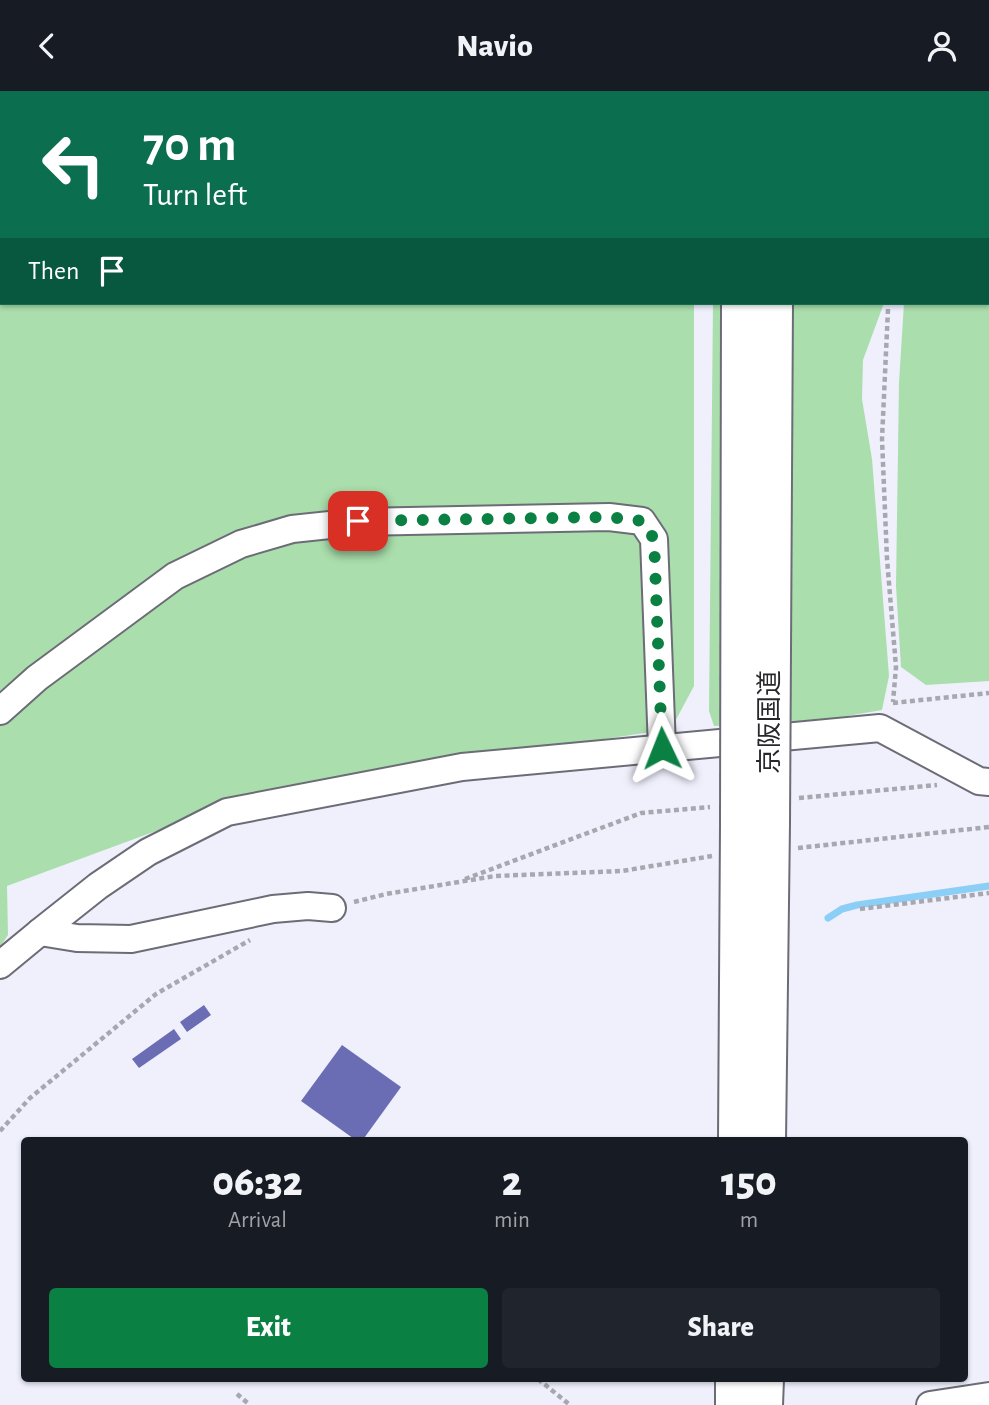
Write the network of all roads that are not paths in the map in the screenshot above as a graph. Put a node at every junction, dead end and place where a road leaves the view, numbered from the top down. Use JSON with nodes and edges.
{"nodes":[{"id":1,"x":741,"y":305,"type":"edge"},
{"id":2,"x":773,"y":305,"type":"edge"},
{"id":3,"x":0,"y":711,"type":"edge"},
{"id":4,"x":662,"y":748,"type":"junction"},
{"id":5,"x":989,"y":782,"type":"edge"},
{"id":6,"x":755,"y":838,"type":"junction"},
{"id":7,"x":332,"y":908,"type":"road end"},
{"id":8,"x":40,"y":932,"type":"junction"},
{"id":9,"x":3,"y":958,"type":"edge"},
{"id":10,"x":738,"y":1137,"type":"edge"},
{"id":11,"x":766,"y":1137,"type":"edge"},
{"id":12,"x":735,"y":1382,"type":"edge"},
{"id":13,"x":764,"y":1382,"type":"edge"},
{"id":14,"x":989,"y":1396,"type":"edge"},
{"id":15,"x":735,"y":1405,"type":"edge"},
{"id":16,"x":763,"y":1405,"type":"edge"},
{"id":17,"x":937,"y":1405,"type":"edge"}],
"edges":[{"from":1,"to":6,"type":"highway","name":"京阪国道","bridge":true},
{"from":2,"to":6,"type":"highway","name":"京阪国道","bridge":true},
{"from":3,"to":4,"type":"street"},
{"from":4,"to":5,"type":"street"},
{"from":4,"to":8,"type":"street"},
{"from":6,"to":10,"type":"highway","name":"京阪国道"},
{"from":6,"to":11,"type":"highway","name":"京阪国道"},
{"from":7,"to":8,"type":"street"},
{"from":8,"to":9,"type":"street"},
{"from":12,"to":15,"type":"highway"},
{"from":13,"to":16,"type":"highway"},
{"from":14,"to":17,"type":"street"}]}
